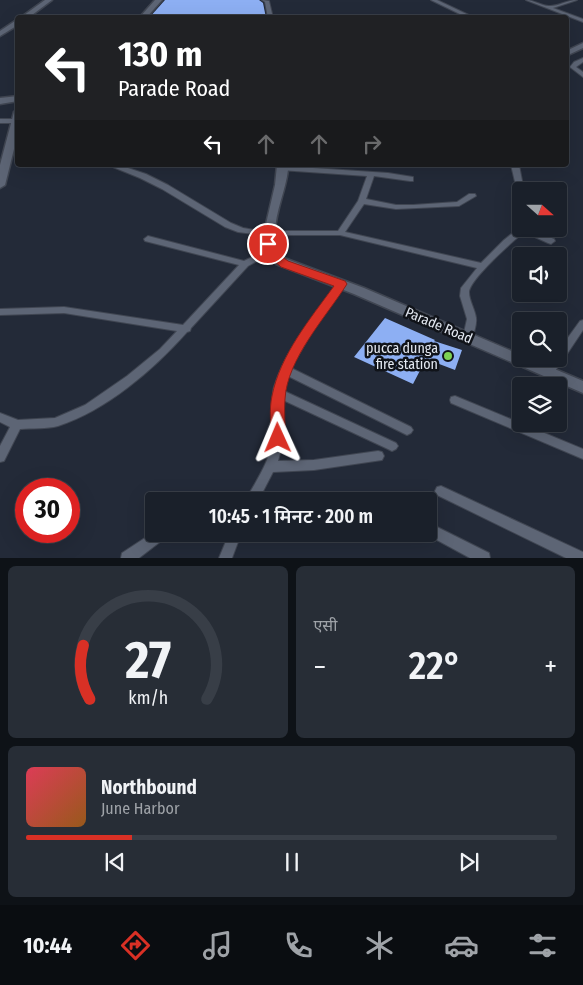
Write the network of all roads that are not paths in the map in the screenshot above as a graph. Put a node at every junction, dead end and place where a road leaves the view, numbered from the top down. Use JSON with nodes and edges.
{"nodes":[{"id":1,"x":49,"y":0,"type":"edge"},
{"id":2,"x":159,"y":0,"type":"edge"},
{"id":3,"x":266,"y":0,"type":"edge"},
{"id":4,"x":433,"y":0,"type":"edge"},
{"id":5,"x":528,"y":0,"type":"edge"},
{"id":6,"x":574,"y":0,"type":"edge"},
{"id":7,"x":549,"y":8,"type":"junction"},
{"id":8,"x":27,"y":15,"type":"edge"},
{"id":9,"x":145,"y":15,"type":"edge"},
{"id":10,"x":270,"y":15,"type":"edge"},
{"id":11,"x":466,"y":15,"type":"edge"},
{"id":12,"x":582,"y":19,"type":"edge"},
{"id":13,"x":15,"y":23,"type":"edge"},
{"id":14,"x":0,"y":34,"type":"edge"},
{"id":15,"x":583,"y":45,"type":"edge"},
{"id":16,"x":569,"y":52,"type":"edge"},
{"id":17,"x":583,"y":60,"type":"edge"},
{"id":18,"x":583,"y":67,"type":"edge"},
{"id":19,"x":575,"y":70,"type":"junction"},
{"id":20,"x":583,"y":75,"type":"edge"},
{"id":21,"x":15,"y":98,"type":"edge"},
{"id":22,"x":0,"y":101,"type":"edge"},
{"id":23,"x":15,"y":117,"type":"edge"},
{"id":24,"x":0,"y":120,"type":"edge"},
{"id":25,"x":15,"y":126,"type":"edge"},
{"id":26,"x":12,"y":154,"type":"edge"},
{"id":27,"x":121,"y":167,"type":"edge"},
{"id":28,"x":283,"y":167,"type":"edge"},
{"id":29,"x":294,"y":167,"type":"edge"},
{"id":30,"x":515,"y":167,"type":"edge"},
{"id":31,"x":372,"y":174,"type":"junction"},
{"id":32,"x":410,"y":179,"type":"dead end"},
{"id":33,"x":519,"y":182,"type":"edge"},
{"id":34,"x":0,"y":185,"type":"edge"},
{"id":35,"x":472,"y":196,"type":"dead end"},
{"id":36,"x":362,"y":201,"type":"junction"},
{"id":37,"x":270,"y":231,"type":"junction"},
{"id":38,"x":340,"y":233,"type":"junction"},
{"id":39,"x":512,"y":238,"type":"edge"},
{"id":40,"x":544,"y":238,"type":"edge"},
{"id":41,"x":148,"y":239,"type":"dead end"},
{"id":42,"x":551,"y":241,"type":"dead end"},
{"id":43,"x":271,"y":251,"type":"junction"},
{"id":44,"x":246,"y":264,"type":"junction"},
{"id":45,"x":294,"y":266,"type":"junction"},
{"id":46,"x":482,"y":266,"type":"junction"},
{"id":47,"x":341,"y":284,"type":"junction"},
{"id":48,"x":0,"y":312,"type":"edge"},
{"id":49,"x":583,"y":323,"type":"edge"},
{"id":50,"x":187,"y":329,"type":"junction"},
{"id":51,"x":468,"y":337,"type":"junction"},
{"id":52,"x":567,"y":345,"type":"edge"},
{"id":53,"x":552,"y":367,"type":"edge"},
{"id":54,"x":286,"y":370,"type":"junction"},
{"id":55,"x":548,"y":372,"type":"junction"},
{"id":56,"x":583,"y":386,"type":"edge"},
{"id":57,"x":278,"y":393,"type":"junction"},
{"id":58,"x":455,"y":400,"type":"dead end"},
{"id":59,"x":0,"y":417,"type":"edge"},
{"id":60,"x":17,"y":425,"type":"junction"},
{"id":61,"x":407,"y":430,"type":"dead end"},
{"id":62,"x":392,"y":446,"type":"dead end"},
{"id":63,"x":583,"y":454,"type":"edge"},
{"id":64,"x":378,"y":456,"type":"dead end"},
{"id":65,"x":0,"y":457,"type":"edge"},
{"id":66,"x":270,"y":467,"type":"junction"},
{"id":67,"x":441,"y":491,"type":"dead end"},
{"id":68,"x":256,"y":492,"type":"edge"},
{"id":69,"x":437,"y":532,"type":"edge"},
{"id":70,"x":150,"y":542,"type":"edge"},
{"id":71,"x":232,"y":542,"type":"edge"},
{"id":72,"x":127,"y":558,"type":"edge"},
{"id":73,"x":225,"y":558,"type":"edge"},
{"id":74,"x":484,"y":558,"type":"edge"},
{"id":75,"x":581,"y":558,"type":"edge"}],
"edges":[{"from":1,"to":8,"type":"main road"},
{"from":2,"to":9,"type":"main road"},
{"from":3,"to":10,"type":"street"},
{"from":4,"to":11,"type":"street"},
{"from":5,"to":7,"type":"street"},
{"from":6,"to":7,"type":"street"},
{"from":7,"to":12,"type":"street"},
{"from":13,"to":14,"type":"main road"},
{"from":15,"to":16,"type":"main road"},
{"from":17,"to":19,"type":"street"},
{"from":18,"to":19,"type":"street"},
{"from":19,"to":20,"type":"street"},
{"from":21,"to":22,"type":"main road"},
{"from":23,"to":24,"type":"street"},
{"from":25,"to":26,"type":"main road"},
{"from":26,"to":34,"type":"main road"},
{"from":27,"to":37,"type":"street"},
{"from":28,"to":37,"type":"main road"},
{"from":29,"to":31,"type":"street"},
{"from":30,"to":33,"type":"street"},
{"from":31,"to":32,"type":"street"},
{"from":31,"to":36,"type":"street"},
{"from":35,"to":36,"type":"street"},
{"from":36,"to":38,"type":"street"},
{"from":37,"to":38,"type":"street"},
{"from":37,"to":43,"type":"main road"},
{"from":37,"to":45,"type":"main road","name":"Parade Road"},
{"from":38,"to":46,"type":"street"},
{"from":39,"to":46,"type":"street"},
{"from":40,"to":42,"type":"street"},
{"from":41,"to":44,"type":"street"},
{"from":43,"to":44,"type":"street"},
{"from":43,"to":45,"type":"main road","name":"Parade Road"},
{"from":44,"to":50,"type":"street"},
{"from":45,"to":47,"type":"main road","name":"Parade Road"},
{"from":46,"to":51,"type":"street"},
{"from":47,"to":51,"type":"main road","name":"Parade Road"},
{"from":47,"to":54,"type":"street"},
{"from":48,"to":50,"type":"street"},
{"from":49,"to":52,"type":"street"},
{"from":50,"to":60,"type":"street"},
{"from":51,"to":55,"type":"main road","name":"Parade Road"},
{"from":53,"to":55,"type":"street"},
{"from":54,"to":57,"type":"street"},
{"from":54,"to":61,"type":"street"},
{"from":55,"to":56,"type":"main road","name":"Parade Road"},
{"from":57,"to":62,"type":"street"},
{"from":57,"to":66,"type":"street"},
{"from":58,"to":63,"type":"street"},
{"from":59,"to":60,"type":"street"},
{"from":60,"to":65,"type":"street"},
{"from":64,"to":66,"type":"street"},
{"from":66,"to":68,"type":"street"},
{"from":67,"to":75,"type":"street"},
{"from":69,"to":74,"type":"street"},
{"from":70,"to":72,"type":"street"},
{"from":71,"to":73,"type":"street"}]}
